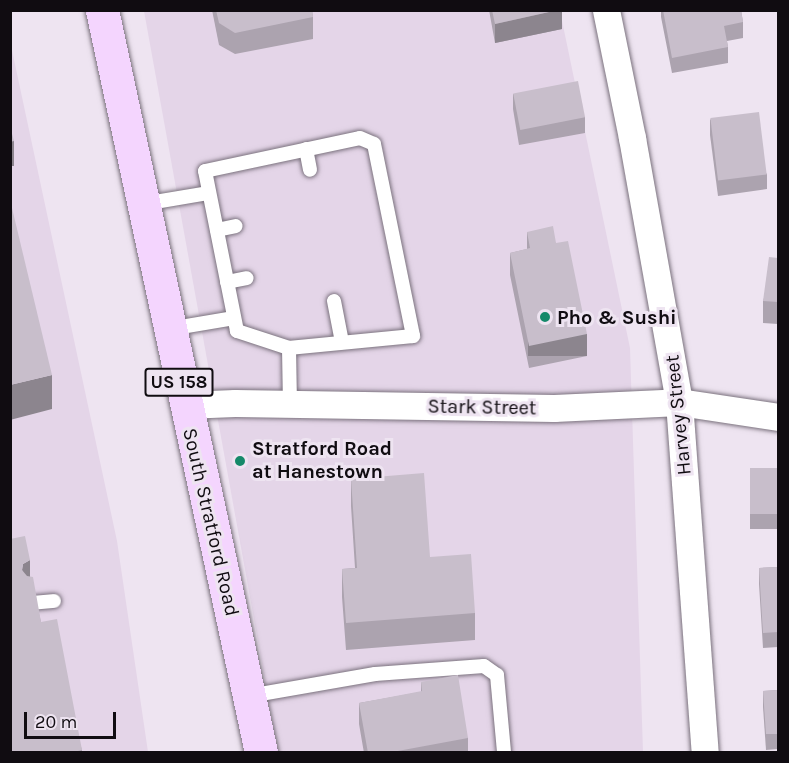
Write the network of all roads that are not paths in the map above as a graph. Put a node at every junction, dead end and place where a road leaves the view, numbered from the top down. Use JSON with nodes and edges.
{"nodes":[{"id":1,"x":102,"y":10,"type":"edge"},
{"id":2,"x":606,"y":10,"type":"edge"},
{"id":3,"x":306,"y":149,"type":"junction"},
{"id":4,"x":310,"y":170,"type":"dead end"},
{"id":5,"x":209,"y":193,"type":"junction"},
{"id":6,"x":142,"y":204,"type":"junction"},
{"id":7,"x":236,"y":226,"type":"dead end"},
{"id":8,"x":217,"y":230,"type":"junction"},
{"id":9,"x":247,"y":278,"type":"dead end"},
{"id":10,"x":227,"y":282,"type":"junction"},
{"id":11,"x":334,"y":301,"type":"dead end"},
{"id":12,"x":234,"y":318,"type":"junction"},
{"id":13,"x":169,"y":329,"type":"junction"},
{"id":14,"x":342,"y":342,"type":"junction"},
{"id":15,"x":289,"y":348,"type":"junction"},
{"id":16,"x":679,"y":402,"type":"junction"},
{"id":17,"x":290,"y":404,"type":"junction"},
{"id":18,"x":184,"y":405,"type":"junction"},
{"id":19,"x":778,"y":417,"type":"edge"},
{"id":20,"x":54,"y":601,"type":"dead end"},
{"id":21,"x":31,"y":603,"type":"edge"},
{"id":22,"x":249,"y":696,"type":"junction"},
{"id":23,"x":261,"y":753,"type":"edge"},
{"id":24,"x":504,"y":753,"type":"edge"},
{"id":25,"x":705,"y":753,"type":"edge"}],
"edges":[{"from":1,"to":6,"type":"main road","name":"South Stratford Road","number":"US 158"},
{"from":2,"to":16,"type":"street","name":"Harvey Street"},
{"from":3,"to":4,"type":"lane"},
{"from":3,"to":5,"type":"lane"},
{"from":3,"to":14,"type":"lane"},
{"from":5,"to":6,"type":"lane"},
{"from":5,"to":8,"type":"lane"},
{"from":6,"to":13,"type":"main road","name":"South Stratford Road","number":"US 158"},
{"from":7,"to":8,"type":"lane"},
{"from":8,"to":10,"type":"lane"},
{"from":9,"to":10,"type":"lane"},
{"from":10,"to":12,"type":"lane"},
{"from":11,"to":14,"type":"lane"},
{"from":12,"to":13,"type":"lane"},
{"from":12,"to":15,"type":"lane"},
{"from":13,"to":18,"type":"main road","name":"South Stratford Road","number":"US 158"},
{"from":14,"to":15,"type":"lane"},
{"from":15,"to":17,"type":"lane"},
{"from":16,"to":17,"type":"street","name":"Stark Street"},
{"from":16,"to":19,"type":"street","name":"Stark Street"},
{"from":16,"to":25,"type":"street","name":"Harvey Street"},
{"from":17,"to":18,"type":"street","name":"Stark Street"},
{"from":18,"to":22,"type":"main road","name":"South Stratford Road","number":"US 158"},
{"from":20,"to":21,"type":"lane"},
{"from":22,"to":23,"type":"main road","name":"South Stratford Road","number":"US 158"},
{"from":22,"to":24,"type":"lane"}]}
